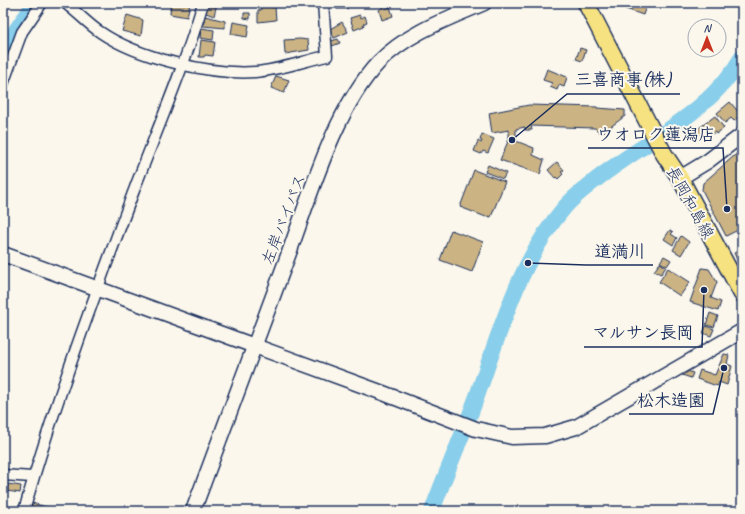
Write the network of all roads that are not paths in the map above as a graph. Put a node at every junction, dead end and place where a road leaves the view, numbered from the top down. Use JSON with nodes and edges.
{"nodes":[{"id":1,"x":42,"y":3,"type":"edge"},
{"id":2,"x":65,"y":3,"type":"edge"},
{"id":3,"x":203,"y":3,"type":"edge"},
{"id":4,"x":324,"y":3,"type":"edge"},
{"id":5,"x":484,"y":3,"type":"edge"},
{"id":6,"x":586,"y":3,"type":"edge"},
{"id":7,"x":182,"y":66,"type":"junction"},
{"id":8,"x":3,"y":84,"type":"edge"},
{"id":9,"x":742,"y":135,"type":"edge"},
{"id":10,"x":680,"y":178,"type":"junction"},
{"id":11,"x":3,"y":254,"type":"edge"},
{"id":12,"x":98,"y":287,"type":"junction"},
{"id":13,"x":740,"y":287,"type":"edge"},
{"id":14,"x":742,"y":331,"type":"edge"},
{"id":15,"x":254,"y":346,"type":"junction"},
{"id":16,"x":3,"y":475,"type":"edge"},
{"id":17,"x":32,"y":477,"type":"junction"},
{"id":18,"x":24,"y":511,"type":"edge"},
{"id":19,"x":193,"y":511,"type":"edge"}],
"edges":[{"from":1,"to":8,"type":"street"},
{"from":2,"to":7,"type":"street"},
{"from":3,"to":7,"type":"street"},
{"from":4,"to":7,"type":"street"},
{"from":5,"to":15,"type":"street","name":"左岸バイパス"},
{"from":6,"to":10,"type":"main road","name":"長岡和島線"},
{"from":7,"to":12,"type":"street"},
{"from":9,"to":10,"type":"street"},
{"from":10,"to":13,"type":"main road","name":"長岡和島線"},
{"from":11,"to":12,"type":"street"},
{"from":12,"to":15,"type":"street"},
{"from":12,"to":17,"type":"street"},
{"from":14,"to":15,"type":"street"},
{"from":15,"to":19,"type":"street","name":"左岸バイパス"},
{"from":16,"to":17,"type":"street"},
{"from":17,"to":18,"type":"street"}]}
